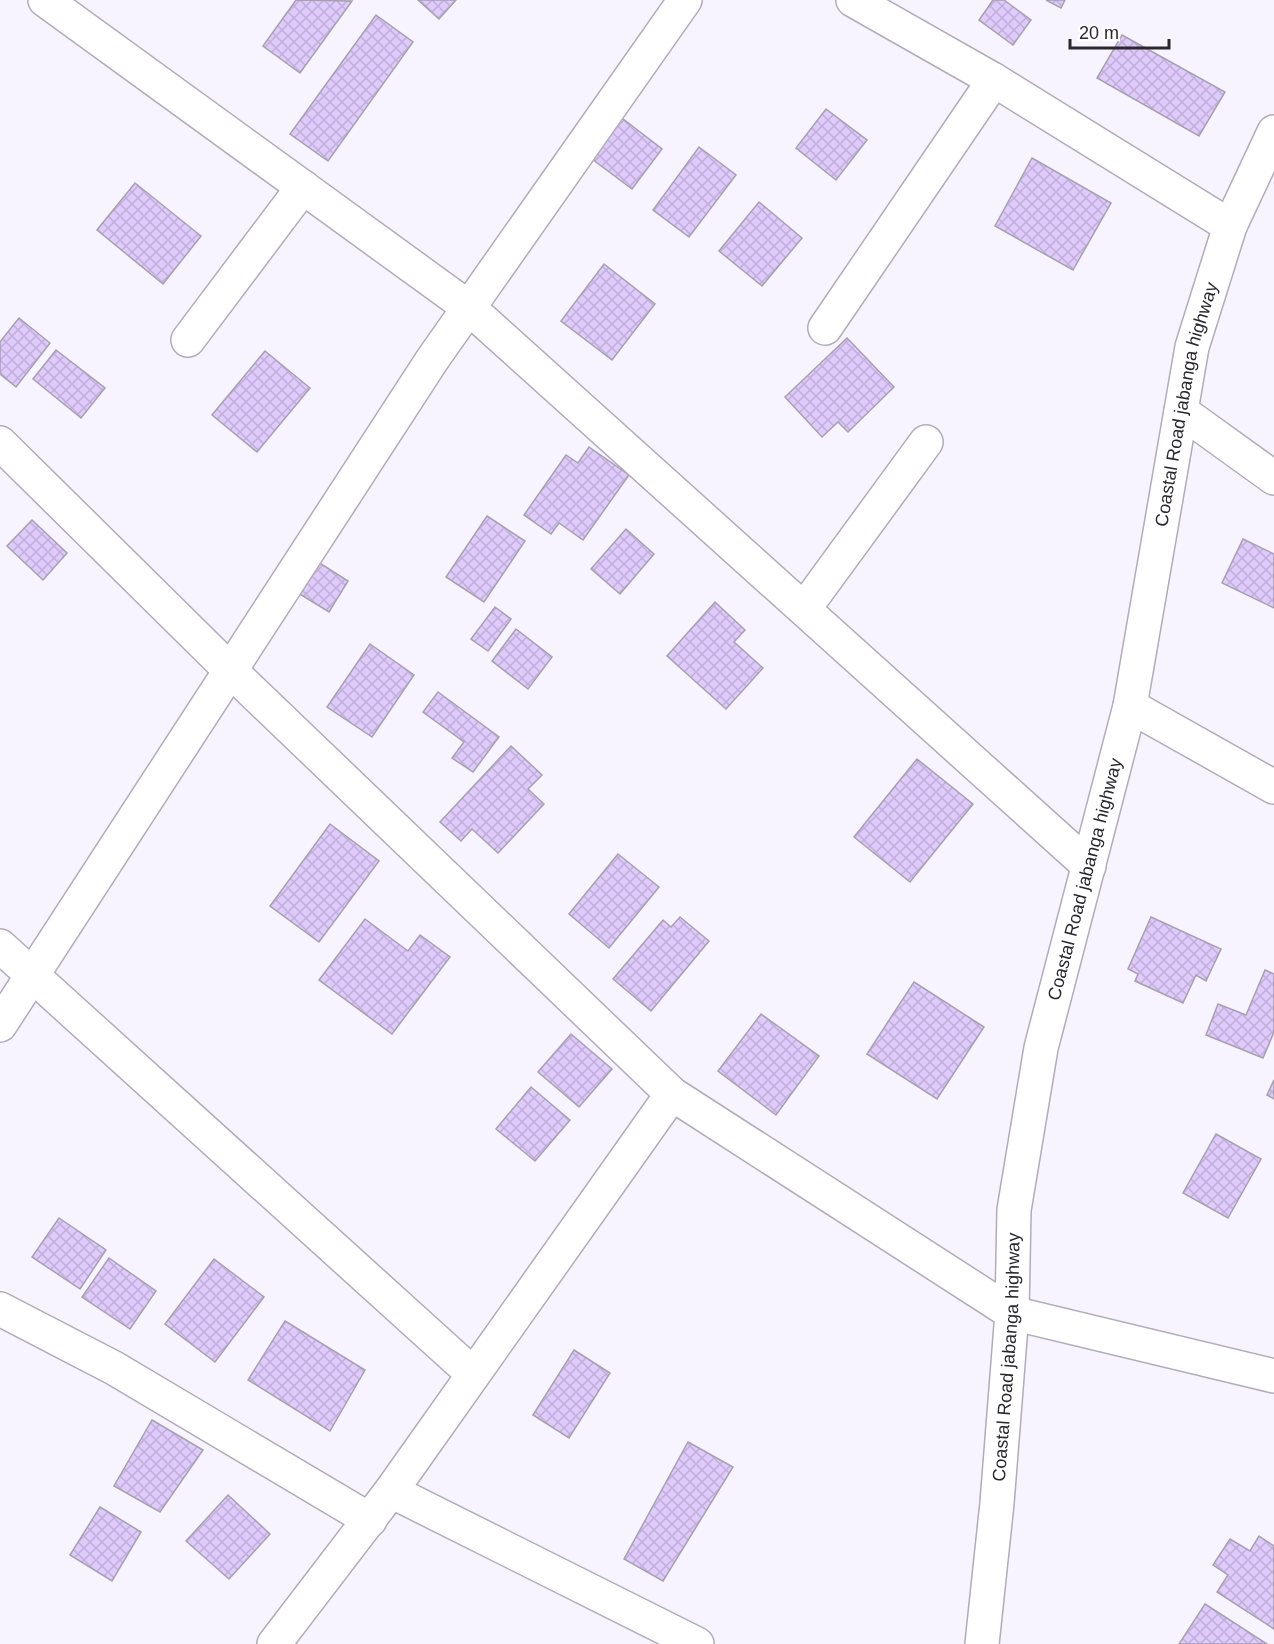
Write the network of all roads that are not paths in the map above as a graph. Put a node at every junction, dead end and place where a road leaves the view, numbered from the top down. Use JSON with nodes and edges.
{"nodes":[{"id":1,"x":45,"y":0,"type":"edge"},
{"id":2,"x":685,"y":0,"type":"edge"},
{"id":3,"x":853,"y":0,"type":"edge"},
{"id":4,"x":994,"y":80,"type":"junction"},
{"id":5,"x":1274,"y":132,"type":"edge"},
{"id":6,"x":303,"y":187,"type":"junction"},
{"id":7,"x":1230,"y":226,"type":"junction"},
{"id":8,"x":468,"y":307,"type":"junction"},
{"id":9,"x":825,"y":327,"type":"dead end"},
{"id":10,"x":188,"y":340,"type":"dead end"},
{"id":11,"x":1181,"y":411,"type":"junction"},
{"id":12,"x":926,"y":442,"type":"dead end"},
{"id":13,"x":0,"y":443,"type":"edge"},
{"id":14,"x":1274,"y":478,"type":"edge"},
{"id":15,"x":804,"y":609,"type":"junction"},
{"id":16,"x":232,"y":672,"type":"junction"},
{"id":17,"x":1131,"y":706,"type":"junction"},
{"id":18,"x":1274,"y":787,"type":"edge"},
{"id":19,"x":1089,"y":866,"type":"junction"},
{"id":20,"x":0,"y":946,"type":"edge"},
{"id":21,"x":32,"y":975,"type":"junction"},
{"id":22,"x":0,"y":1025,"type":"edge"},
{"id":23,"x":672,"y":1094,"type":"junction"},
{"id":24,"x":0,"y":1309,"type":"edge"},
{"id":25,"x":1012,"y":1313,"type":"junction"},
{"id":26,"x":472,"y":1374,"type":"junction"},
{"id":27,"x":1274,"y":1376,"type":"edge"},
{"id":28,"x":391,"y":1491,"type":"junction"},
{"id":29,"x":370,"y":1520,"type":"junction"},
{"id":30,"x":274,"y":1644,"type":"edge"},
{"id":31,"x":697,"y":1644,"type":"edge"},
{"id":32,"x":982,"y":1644,"type":"edge"}],
"edges":[{"from":1,"to":6,"type":"street"},
{"from":2,"to":8,"type":"street"},
{"from":3,"to":4,"type":"street"},
{"from":4,"to":7,"type":"street"},
{"from":4,"to":9,"type":"street"},
{"from":5,"to":7,"type":"street","name":"Coastal Road jabanga highway"},
{"from":6,"to":8,"type":"street"},
{"from":6,"to":10,"type":"street"},
{"from":7,"to":11,"type":"street","name":"Coastal Road jabanga highway"},
{"from":8,"to":15,"type":"street"},
{"from":8,"to":16,"type":"street"},
{"from":11,"to":14,"type":"street"},
{"from":11,"to":17,"type":"street","name":"Coastal Road jabanga highway"},
{"from":12,"to":15,"type":"street"},
{"from":13,"to":16,"type":"street"},
{"from":15,"to":19,"type":"street"},
{"from":16,"to":21,"type":"street"},
{"from":16,"to":23,"type":"street"},
{"from":17,"to":18,"type":"street"},
{"from":17,"to":19,"type":"street","name":"Coastal Road jabanga highway"},
{"from":19,"to":25,"type":"street","name":"Coastal Road jabanga highway"},
{"from":20,"to":21,"type":"street"},
{"from":21,"to":22,"type":"street"},
{"from":21,"to":26,"type":"street"},
{"from":23,"to":25,"type":"street"},
{"from":23,"to":26,"type":"street"},
{"from":24,"to":29,"type":"street"},
{"from":25,"to":27,"type":"street"},
{"from":25,"to":32,"type":"street","name":"Coastal Road jabanga highway"},
{"from":26,"to":28,"type":"street"},
{"from":28,"to":29,"type":"street"},
{"from":28,"to":31,"type":"street"},
{"from":29,"to":30,"type":"street"}]}
